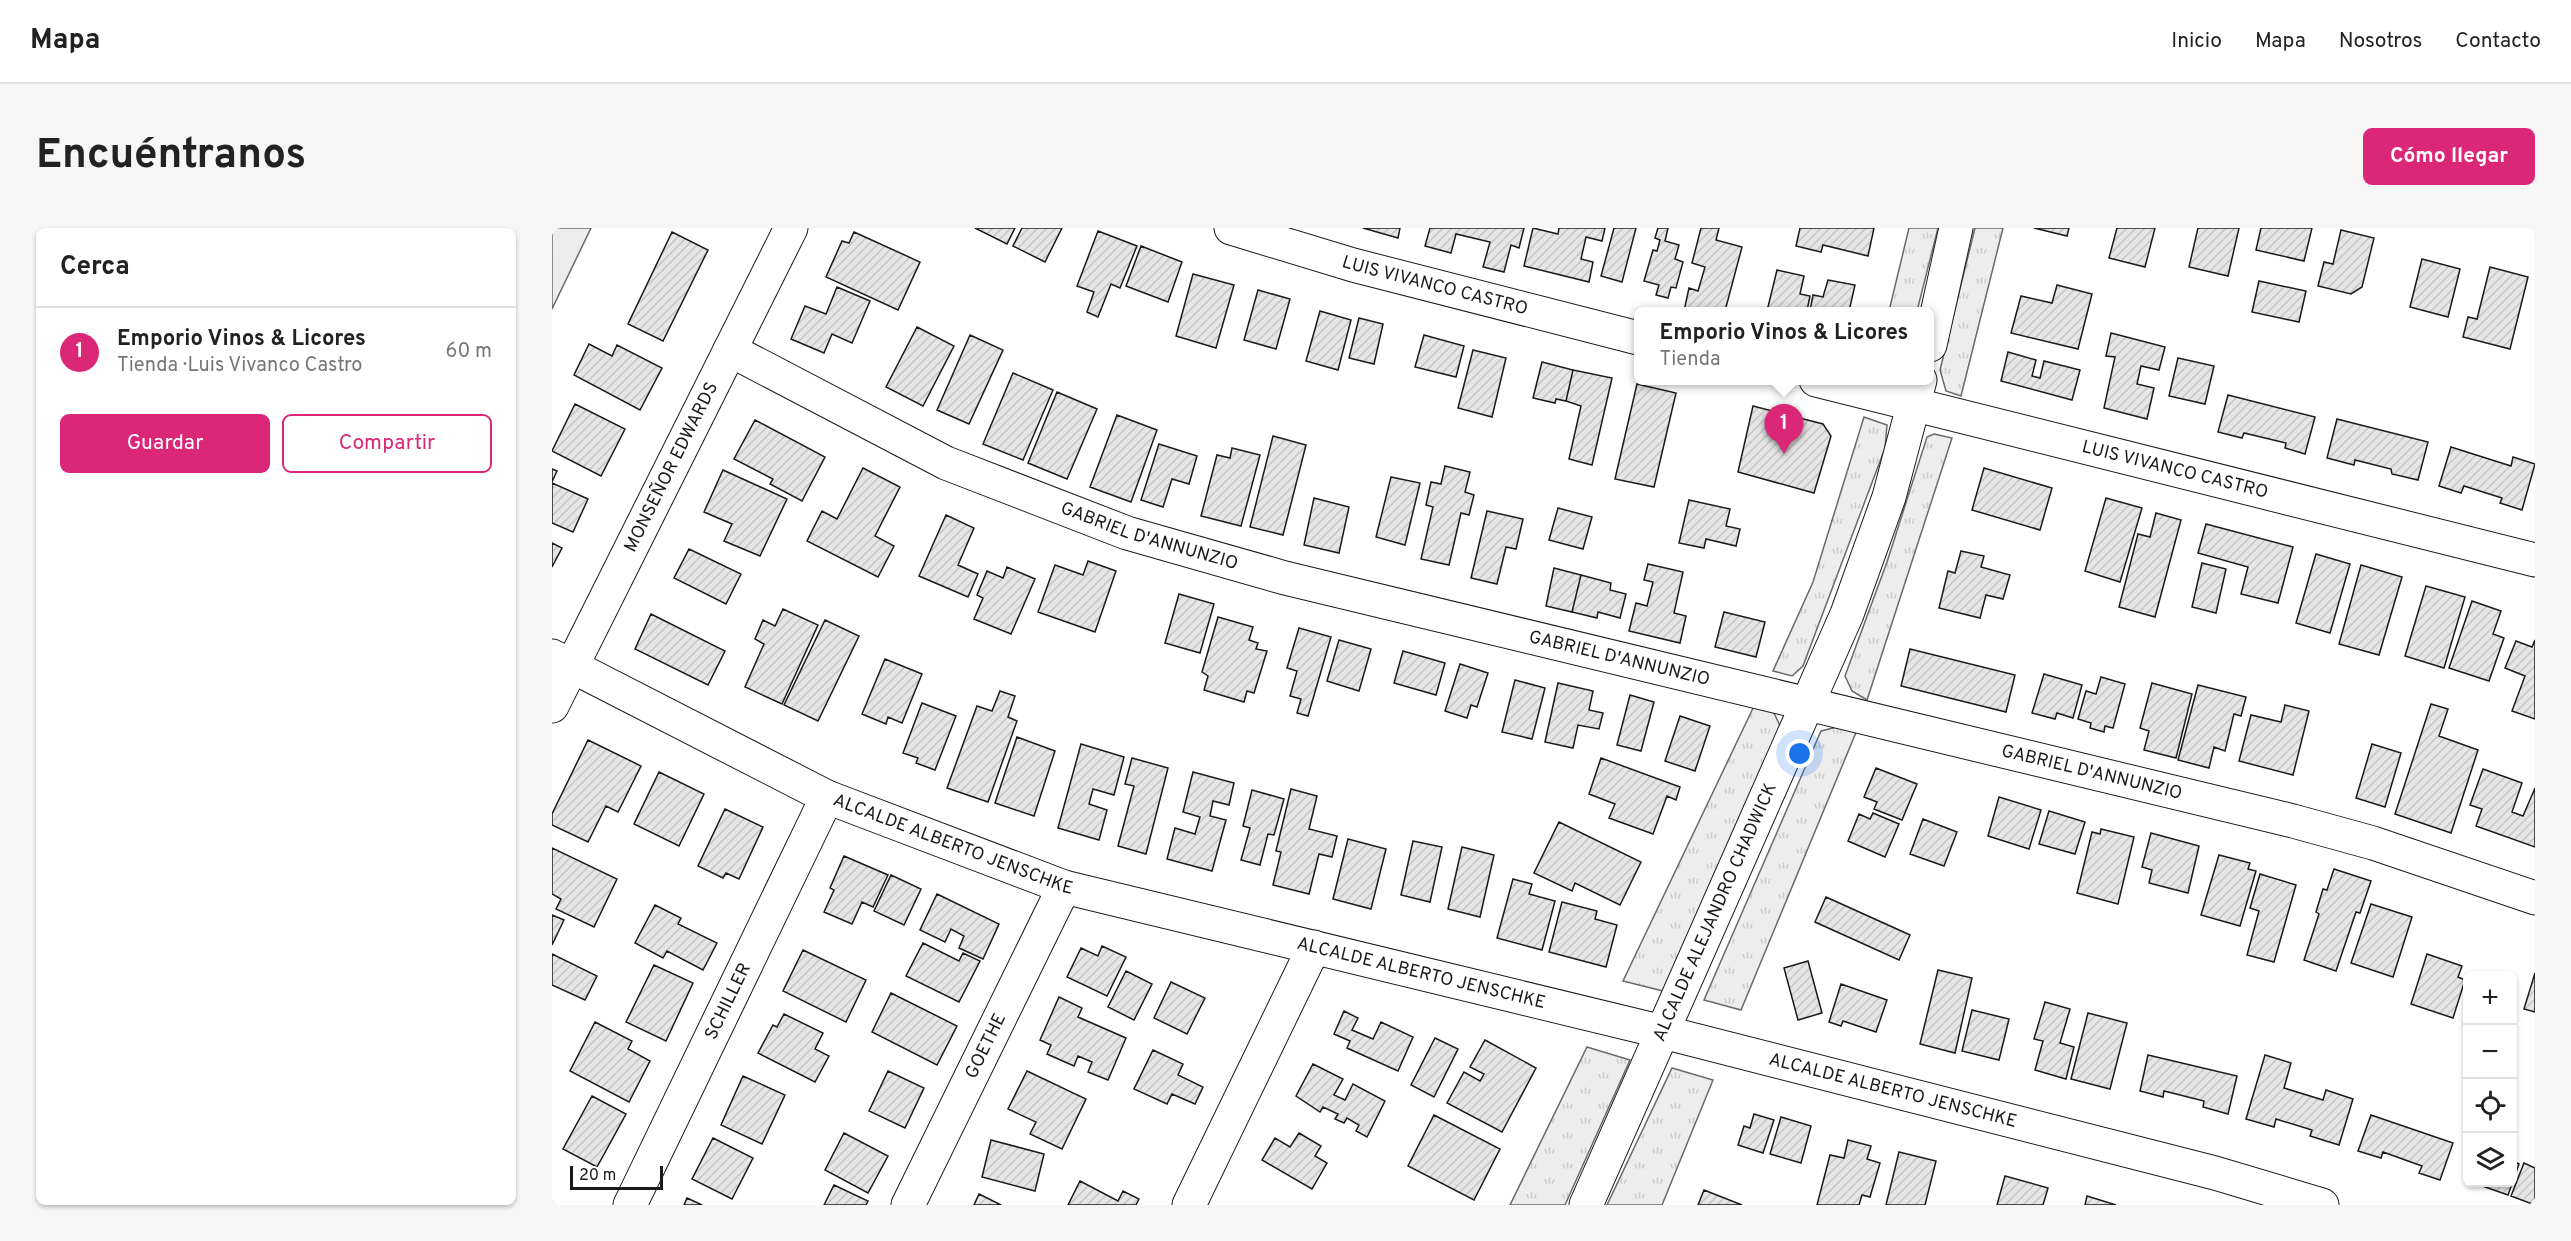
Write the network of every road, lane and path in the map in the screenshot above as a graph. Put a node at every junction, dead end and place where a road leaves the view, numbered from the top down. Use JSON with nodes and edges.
{"nodes":[{"id":1,"x":791,"y":228,"type":"edge"},
{"id":2,"x":1232,"y":228,"type":"edge"},
{"id":3,"x":1956,"y":228,"type":"edge"},
{"id":4,"x":1934,"y":323,"type":"edge"},
{"id":5,"x":1634,"y":337,"type":"edge"},
{"id":6,"x":730,"y":350,"type":"junction"},
{"id":7,"x":1853,"y":385,"type":"edge"},
{"id":8,"x":1917,"y":392,"type":"edge"},
{"id":9,"x":2535,"y":560,"type":"edge"},
{"id":10,"x":562,"y":661,"type":"edge"},
{"id":11,"x":1809,"y":704,"type":"junction"},
{"id":12,"x":552,"y":706,"type":"edge"},
{"id":13,"x":827,"y":797,"type":"junction"},
{"id":14,"x":1064,"y":887,"type":"junction"},
{"id":15,"x":2535,"y":898,"type":"edge"},
{"id":16,"x":1314,"y":947,"type":"junction"},
{"id":17,"x":1663,"y":1032,"type":"junction"},
{"id":18,"x":630,"y":1205,"type":"edge"},
{"id":19,"x":908,"y":1205,"type":"edge"},
{"id":20,"x":1189,"y":1205,"type":"edge"},
{"id":21,"x":1586,"y":1205,"type":"edge"},
{"id":22,"x":2322,"y":1205,"type":"edge"}],
"edges":[{"from":1,"to":6,"type":"street","name":"MONSEÑOR EDWARDS"},
{"from":2,"to":5,"type":"street","name":"LUIS VIVANCO CASTRO"},
{"from":3,"to":4,"type":"street"},
{"from":6,"to":10,"type":"street","name":"MONSEÑOR EDWARDS"},
{"from":6,"to":11,"type":"street","name":"GABRIEL D'ANNUNZIO"},
{"from":7,"to":8,"type":"street","name":"LUIS VIVANCO CASTRO"},
{"from":8,"to":9,"type":"street","name":"LUIS VIVANCO CASTRO"},
{"from":8,"to":11,"type":"street","name":"ALCALDE ALEJANDRO CHADWICK"},
{"from":10,"to":12,"type":"street","name":"MONSEÑOR EDWARDS"},
{"from":10,"to":13,"type":"street","name":"ALCALDE ALBERTO JENSCHKE"},
{"from":11,"to":15,"type":"street","name":"GABRIEL D'ANNUNZIO"},
{"from":11,"to":17,"type":"street","name":"ALCALDE ALEJANDRO CHADWICK"},
{"from":13,"to":14,"type":"street","name":"ALCALDE ALBERTO JENSCHKE"},
{"from":13,"to":18,"type":"street","name":"SCHILLER"},
{"from":14,"to":16,"type":"street","name":"ALCALDE ALBERTO JENSCHKE"},
{"from":14,"to":19,"type":"street","name":"GOETHE"},
{"from":16,"to":17,"type":"street","name":"ALCALDE ALBERTO JENSCHKE"},
{"from":16,"to":20,"type":"street"},
{"from":17,"to":21,"type":"street","name":"ALCALDE ALEJANDRO CHADWICK"},
{"from":17,"to":22,"type":"street","name":"ALCALDE ALBERTO JENSCHKE"}]}
